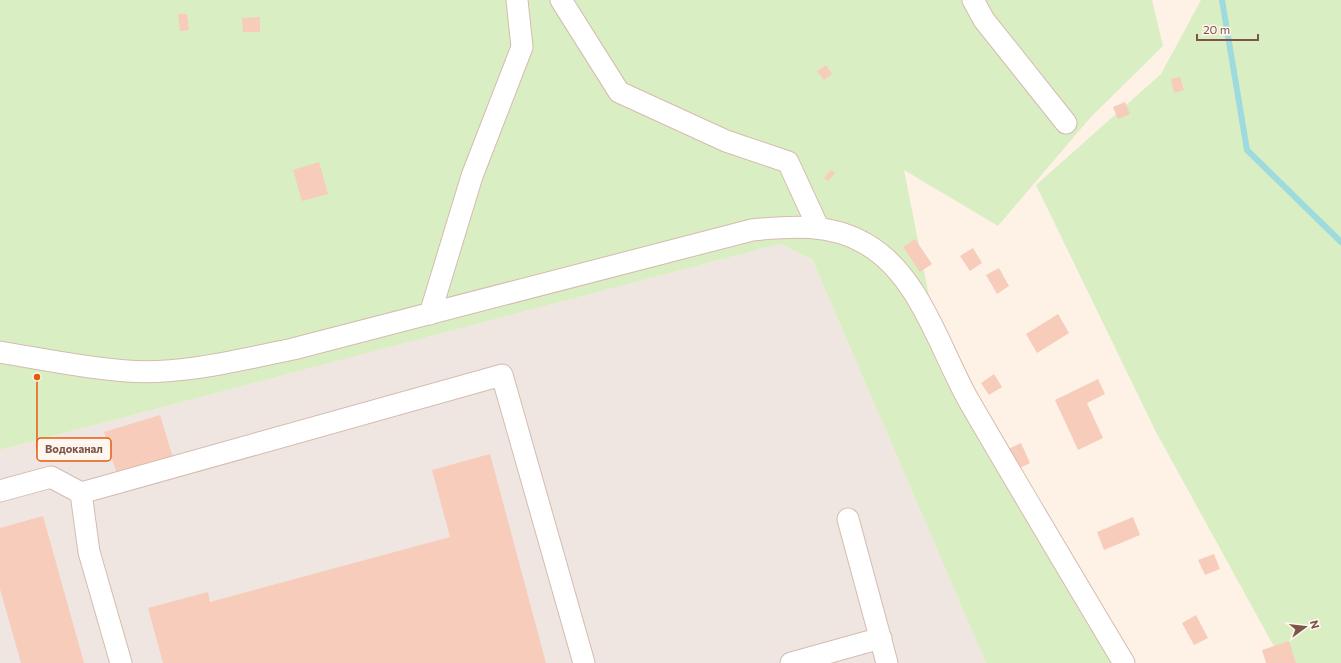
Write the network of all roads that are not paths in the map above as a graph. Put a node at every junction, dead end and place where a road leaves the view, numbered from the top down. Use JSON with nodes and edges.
{"nodes":[{"id":1,"x":517,"y":0,"type":"edge"},
{"id":2,"x":561,"y":0,"type":"edge"},
{"id":3,"x":973,"y":0,"type":"edge"},
{"id":4,"x":1066,"y":123,"type":"dead end"},
{"id":5,"x":818,"y":227,"type":"junction"},
{"id":6,"x":430,"y":314,"type":"junction"},
{"id":7,"x":0,"y":352,"type":"edge"},
{"id":8,"x":0,"y":491,"type":"edge"},
{"id":9,"x":81,"y":493,"type":"junction"},
{"id":10,"x":848,"y":519,"type":"dead end"},
{"id":11,"x":880,"y":638,"type":"junction"},
{"id":12,"x":121,"y":663,"type":"edge"},
{"id":13,"x":584,"y":663,"type":"edge"},
{"id":14,"x":791,"y":663,"type":"edge"},
{"id":15,"x":887,"y":663,"type":"edge"},
{"id":16,"x":1124,"y":663,"type":"edge"}],
"edges":[{"from":1,"to":6,"type":"street"},
{"from":2,"to":5,"type":"street"},
{"from":3,"to":4,"type":"street"},
{"from":5,"to":6,"type":"street"},
{"from":5,"to":16,"type":"street"},
{"from":6,"to":7,"type":"street"},
{"from":8,"to":9,"type":"street"},
{"from":9,"to":12,"type":"street"},
{"from":9,"to":13,"type":"street"},
{"from":10,"to":11,"type":"street"},
{"from":11,"to":14,"type":"street"},
{"from":11,"to":15,"type":"street"}]}
